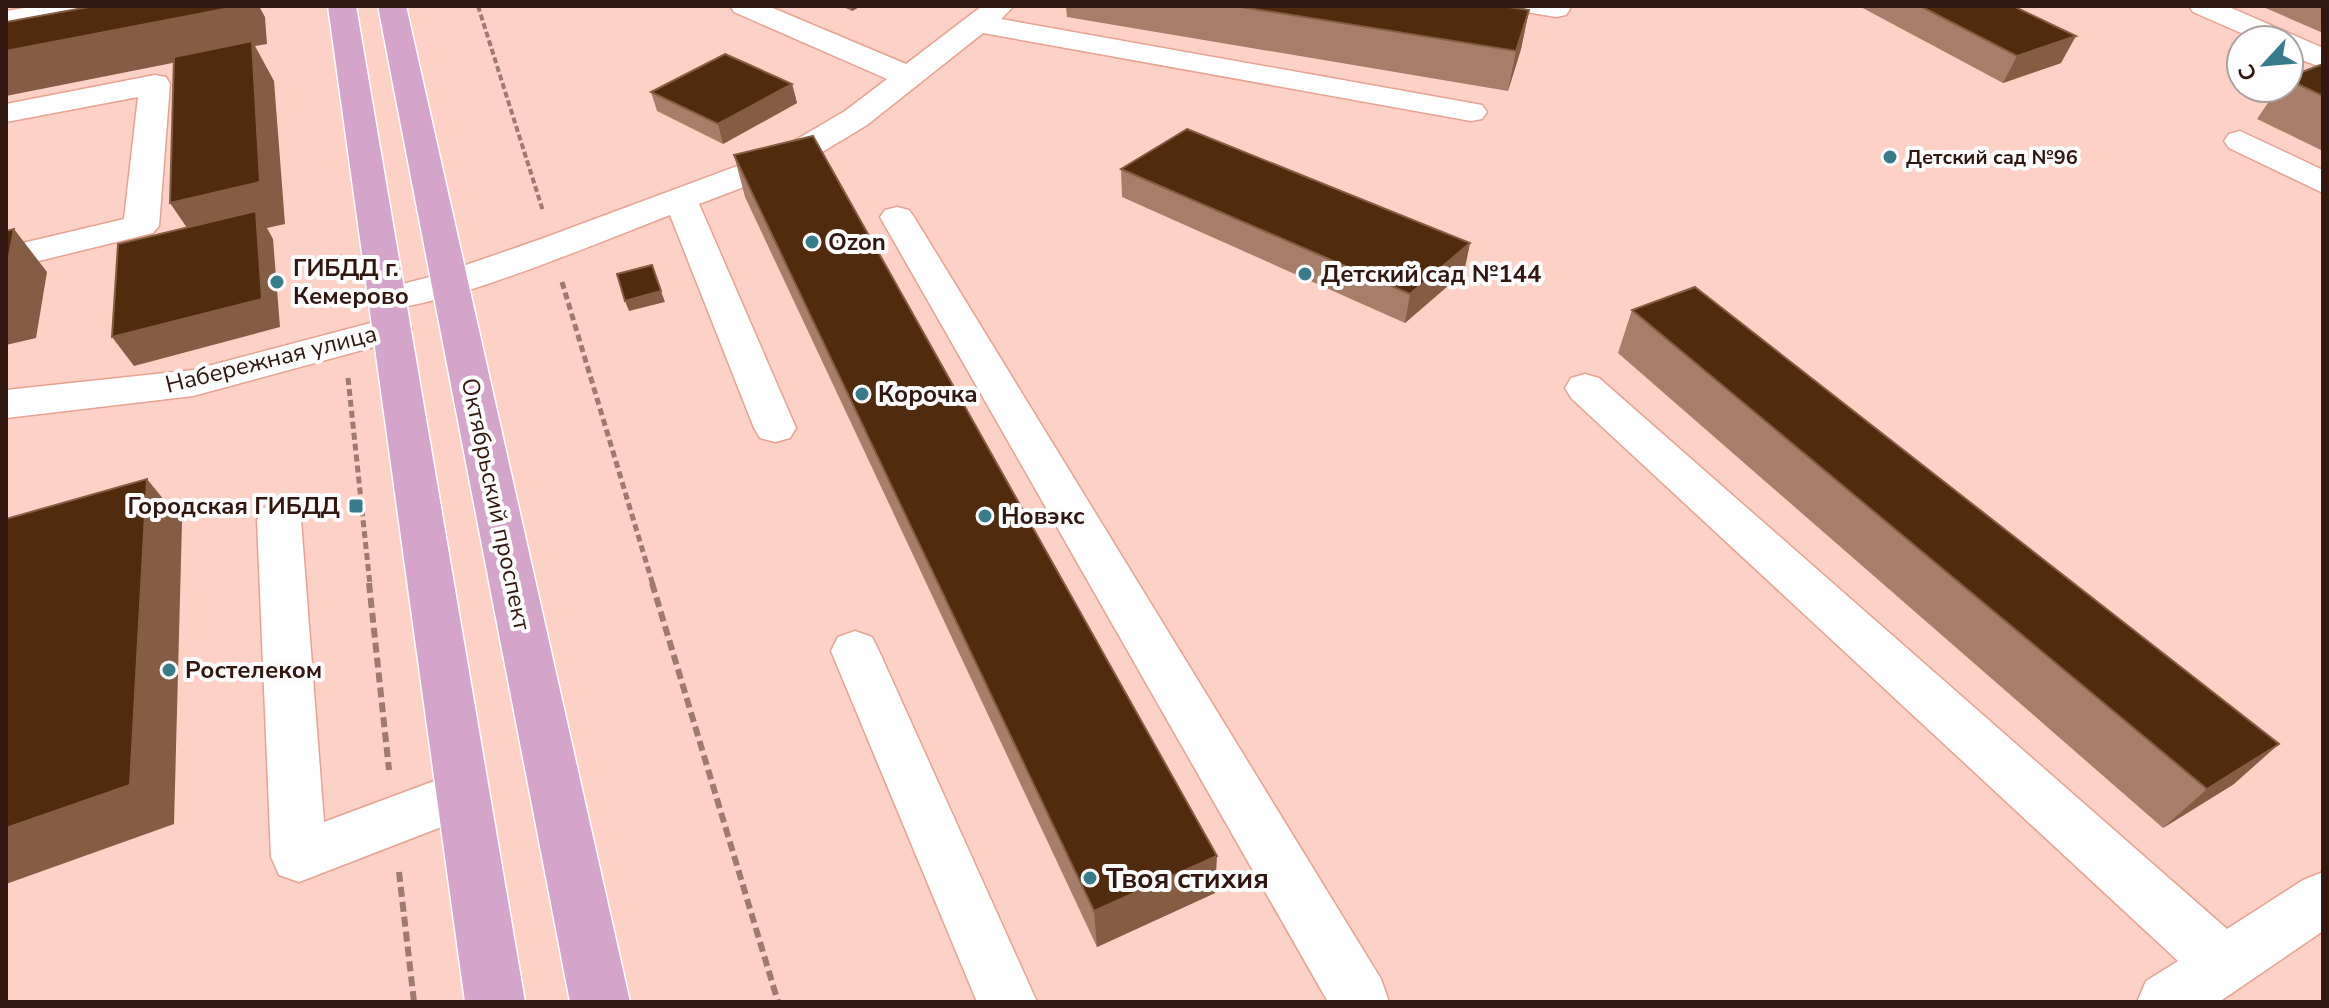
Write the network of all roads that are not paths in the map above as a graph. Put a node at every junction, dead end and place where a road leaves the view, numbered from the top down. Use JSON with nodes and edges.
{"nodes":[{"id":1,"x":84,"y":6,"type":"edge"},
{"id":2,"x":342,"y":6,"type":"edge"},
{"id":3,"x":392,"y":6,"type":"edge"},
{"id":4,"x":744,"y":6,"type":"edge"},
{"id":5,"x":2203,"y":6,"type":"edge"},
{"id":6,"x":988,"y":14,"type":"edge"},
{"id":7,"x":6,"y":20,"type":"edge"},
{"id":8,"x":2244,"y":24,"type":"edge"},
{"id":9,"x":907,"y":76,"type":"junction"},
{"id":10,"x":1471,"y":112,"type":"dead end"},
{"id":11,"x":6,"y":113,"type":"edge"},
{"id":12,"x":2240,"y":141,"type":"dead end"},
{"id":13,"x":2323,"y":183,"type":"edge"},
{"id":14,"x":681,"y":201,"type":"junction"},
{"id":15,"x":897,"y":217,"type":"dead end"},
{"id":16,"x":6,"y":258,"type":"edge"},
{"id":17,"x":450,"y":283,"type":"junction"},
{"id":18,"x":391,"y":314,"type":"junction"},
{"id":19,"x":1585,"y":388,"type":"dead end"},
{"id":20,"x":6,"y":404,"type":"edge"},
{"id":21,"x":775,"y":428,"type":"dead end"},
{"id":22,"x":279,"y":520,"type":"dead end"},
{"id":23,"x":855,"y":651,"type":"dead end"},
{"id":24,"x":461,"y":795,"type":"junction"},
{"id":25,"x":2323,"y":899,"type":"edge"},
{"id":26,"x":2224,"y":964,"type":"junction"},
{"id":27,"x":1359,"y":1001,"type":"edge"},
{"id":28,"x":495,"y":1002,"type":"edge"},
{"id":29,"x":600,"y":1002,"type":"edge"},
{"id":30,"x":1007,"y":1002,"type":"edge"},
{"id":31,"x":2167,"y":1002,"type":"edge"}],
"edges":[{"from":1,"to":7,"type":"street"},
{"from":2,"to":18,"type":"main road"},
{"from":3,"to":17,"type":"main road","name":"Октябрьский проспект"},
{"from":4,"to":9,"type":"street"},
{"from":5,"to":8,"type":"street"},
{"from":6,"to":9,"type":"street","name":"Набережная улица"},
{"from":6,"to":10,"type":"street"},
{"from":9,"to":14,"type":"street","name":"Набережная улица"},
{"from":11,"to":16,"type":"street"},
{"from":12,"to":13,"type":"street"},
{"from":14,"to":17,"type":"street","name":"Набережная улица"},
{"from":14,"to":21,"type":"street"},
{"from":15,"to":27,"type":"street"},
{"from":17,"to":18,"type":"street","name":"Набережная улица"},
{"from":17,"to":29,"type":"main road","name":"Октябрьский проспект"},
{"from":18,"to":20,"type":"street","name":"Набережная улица"},
{"from":18,"to":24,"type":"main road"},
{"from":19,"to":26,"type":"street"},
{"from":22,"to":24,"type":"street"},
{"from":23,"to":30,"type":"street"},
{"from":24,"to":28,"type":"main road"},
{"from":25,"to":26,"type":"street"},
{"from":26,"to":31,"type":"street"}]}
